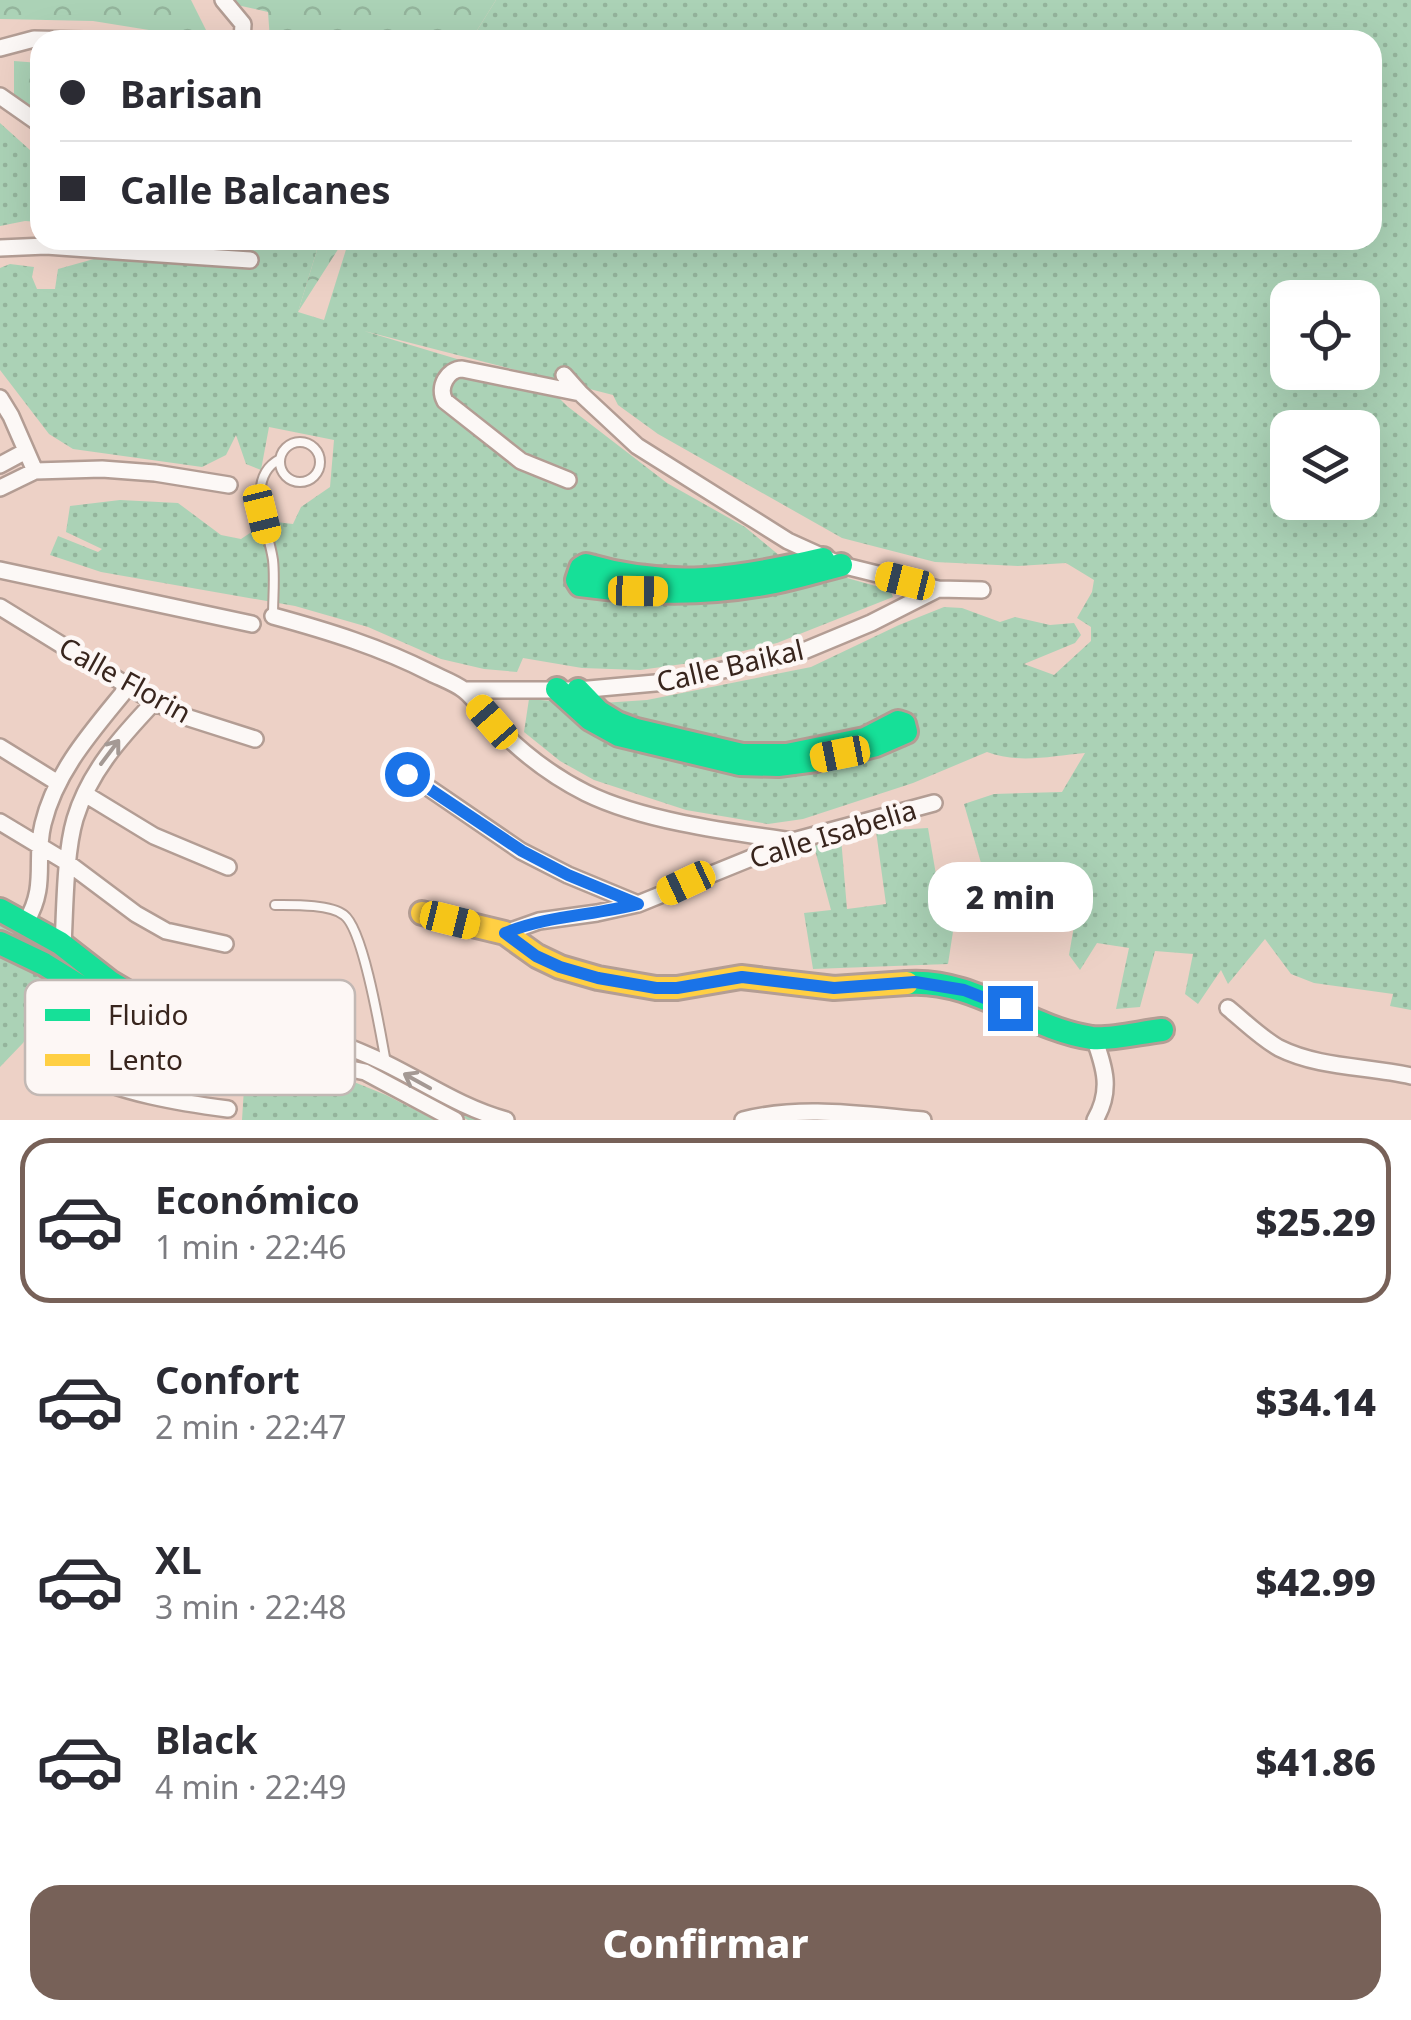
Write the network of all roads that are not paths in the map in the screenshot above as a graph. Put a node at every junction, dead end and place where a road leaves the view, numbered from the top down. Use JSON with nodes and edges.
{"nodes":[{"id":1,"x":223,"y":0,"type":"edge"},
{"id":2,"x":243,"y":30,"type":"edge"},
{"id":3,"x":30,"y":40,"type":"edge"},
{"id":4,"x":0,"y":48,"type":"edge"},
{"id":5,"x":0,"y":96,"type":"edge"},
{"id":6,"x":30,"y":117,"type":"edge"},
{"id":7,"x":30,"y":247,"type":"edge"},
{"id":8,"x":0,"y":248,"type":"edge"},
{"id":9,"x":161,"y":250,"type":"edge"},
{"id":10,"x":250,"y":260,"type":"dead end"},
{"id":11,"x":564,"y":375,"type":"dead end"},
{"id":12,"x":580,"y":393,"type":"junction"},
{"id":13,"x":0,"y":398,"type":"edge"},
{"id":14,"x":26,"y":451,"type":"junction"},
{"id":15,"x":280,"y":459,"type":"junction"},
{"id":16,"x":0,"y":464,"type":"edge"},
{"id":17,"x":35,"y":472,"type":"junction"},
{"id":18,"x":568,"y":480,"type":"dead end"},
{"id":19,"x":229,"y":485,"type":"dead end"},
{"id":20,"x":0,"y":488,"type":"edge"},
{"id":21,"x":832,"y":562,"type":"junction"},
{"id":22,"x":0,"y":570,"type":"edge"},
{"id":23,"x":938,"y":589,"type":"junction"},
{"id":24,"x":982,"y":590,"type":"dead end"},
{"id":25,"x":0,"y":607,"type":"edge"},
{"id":26,"x":273,"y":616,"type":"joint"},
{"id":27,"x":252,"y":624,"type":"dead end"},
{"id":28,"x":128,"y":687,"type":"junction"},
{"id":29,"x":465,"y":690,"type":"junction"},
{"id":30,"x":568,"y":690,"type":"junction"},
{"id":31,"x":154,"y":702,"type":"junction"},
{"id":32,"x":255,"y":739,"type":"dead end"},
{"id":33,"x":0,"y":747,"type":"edge"},
{"id":34,"x":407,"y":774,"type":"dead end"},
{"id":35,"x":58,"y":783,"type":"junction"},
{"id":36,"x":85,"y":794,"type":"junction"},
{"id":37,"x":934,"y":803,"type":"dead end"},
{"id":38,"x":0,"y":822,"type":"edge"},
{"id":39,"x":793,"y":841,"type":"junction"},
{"id":40,"x":42,"y":847,"type":"junction"},
{"id":41,"x":68,"y":863,"type":"junction"},
{"id":42,"x":228,"y":867,"type":"dead end"},
{"id":43,"x":276,"y":904,"type":"dead end"},
{"id":44,"x":638,"y":904,"type":"junction"},
{"id":45,"x":0,"y":910,"type":"edge"},
{"id":46,"x":422,"y":913,"type":"dead end"},
{"id":47,"x":26,"y":922,"type":"junction"},
{"id":48,"x":505,"y":933,"type":"junction"},
{"id":49,"x":0,"y":942,"type":"edge"},
{"id":50,"x":225,"y":944,"type":"dead end"},
{"id":51,"x":63,"y":945,"type":"junction"},
{"id":52,"x":70,"y":980,"type":"edge"},
{"id":53,"x":107,"y":980,"type":"edge"},
{"id":54,"x":1228,"y":1008,"type":"dead end"},
{"id":55,"x":1162,"y":1030,"type":"dead end"},
{"id":56,"x":1094,"y":1038,"type":"junction"},
{"id":57,"x":355,"y":1050,"type":"edge"},
{"id":58,"x":386,"y":1064,"type":"junction"},
{"id":59,"x":355,"y":1070,"type":"edge"},
{"id":60,"x":1411,"y":1076,"type":"edge"},
{"id":61,"x":143,"y":1095,"type":"edge"},
{"id":62,"x":228,"y":1110,"type":"dead end"},
{"id":63,"x":187,"y":1112,"type":"edge"},
{"id":64,"x":822,"y":1116,"type":"edge"},
{"id":65,"x":455,"y":1120,"type":"edge"},
{"id":66,"x":506,"y":1120,"type":"edge"},
{"id":67,"x":743,"y":1120,"type":"edge"},
{"id":68,"x":923,"y":1120,"type":"edge"},
{"id":69,"x":1095,"y":1120,"type":"edge"}],
"edges":[{"from":1,"to":2,"type":"street"},
{"from":3,"to":4,"type":"street"},
{"from":5,"to":6,"type":"street"},
{"from":7,"to":8,"type":"street"},
{"from":9,"to":10,"type":"street"},
{"from":11,"to":12,"type":"street"},
{"from":12,"to":18,"type":"street"},
{"from":12,"to":21,"type":"street"},
{"from":13,"to":14,"type":"street"},
{"from":14,"to":16,"type":"street"},
{"from":14,"to":17,"type":"street"},
{"from":15,"to":15,"type":"lane"},
{"from":15,"to":26,"type":"lane"},
{"from":17,"to":19,"type":"street"},
{"from":17,"to":20,"type":"street"},
{"from":21,"to":21,"type":"street"},
{"from":21,"to":23,"type":"street"},
{"from":22,"to":27,"type":"street"},
{"from":23,"to":24,"type":"street","name":"Calle Baikal"},
{"from":23,"to":30,"type":"street","name":"Calle Baikal"},
{"from":25,"to":28,"type":"street","name":"Calle Florin"},
{"from":26,"to":29,"type":"street"},
{"from":28,"to":31,"type":"street","name":"Calle Florin"},
{"from":28,"to":35,"type":"street"},
{"from":29,"to":30,"type":"street","name":"Calle Baikal"},
{"from":29,"to":39,"type":"street"},
{"from":30,"to":30,"type":"street"},
{"from":31,"to":32,"type":"street","name":"Calle Florin"},
{"from":36,"to":31,"type":"street","one_way":true},
{"from":33,"to":35,"type":"street"},
{"from":34,"to":44,"type":"street"},
{"from":35,"to":40,"type":"street"},
{"from":36,"to":41,"type":"street"},
{"from":36,"to":42,"type":"street"},
{"from":37,"to":39,"type":"street","name":"Calle Isabelia"},
{"from":38,"to":40,"type":"street"},
{"from":39,"to":44,"type":"street","name":"Calle Isabelia"},
{"from":40,"to":41,"type":"street"},
{"from":40,"to":47,"type":"street"},
{"from":41,"to":50,"type":"street"},
{"from":41,"to":51,"type":"street"},
{"from":43,"to":58,"type":"lane"},
{"from":44,"to":48,"type":"street","name":"Calle Isabelia"},
{"from":45,"to":47,"type":"street"},
{"from":46,"to":48,"type":"street"},
{"from":47,"to":51,"type":"street"},
{"from":48,"to":56,"type":"street"},
{"from":49,"to":52,"type":"street"},
{"from":51,"to":53,"type":"street"},
{"from":54,"to":60,"type":"street"},
{"from":55,"to":56,"type":"street"},
{"from":56,"to":69,"type":"street"},
{"from":57,"to":58,"type":"street"},
{"from":66,"to":58,"type":"street","one_way":true},
{"from":59,"to":65,"type":"street"},
{"from":61,"to":63,"type":"street"},
{"from":62,"to":63,"type":"street"},
{"from":64,"to":67,"type":"street"},
{"from":64,"to":68,"type":"street"}]}
